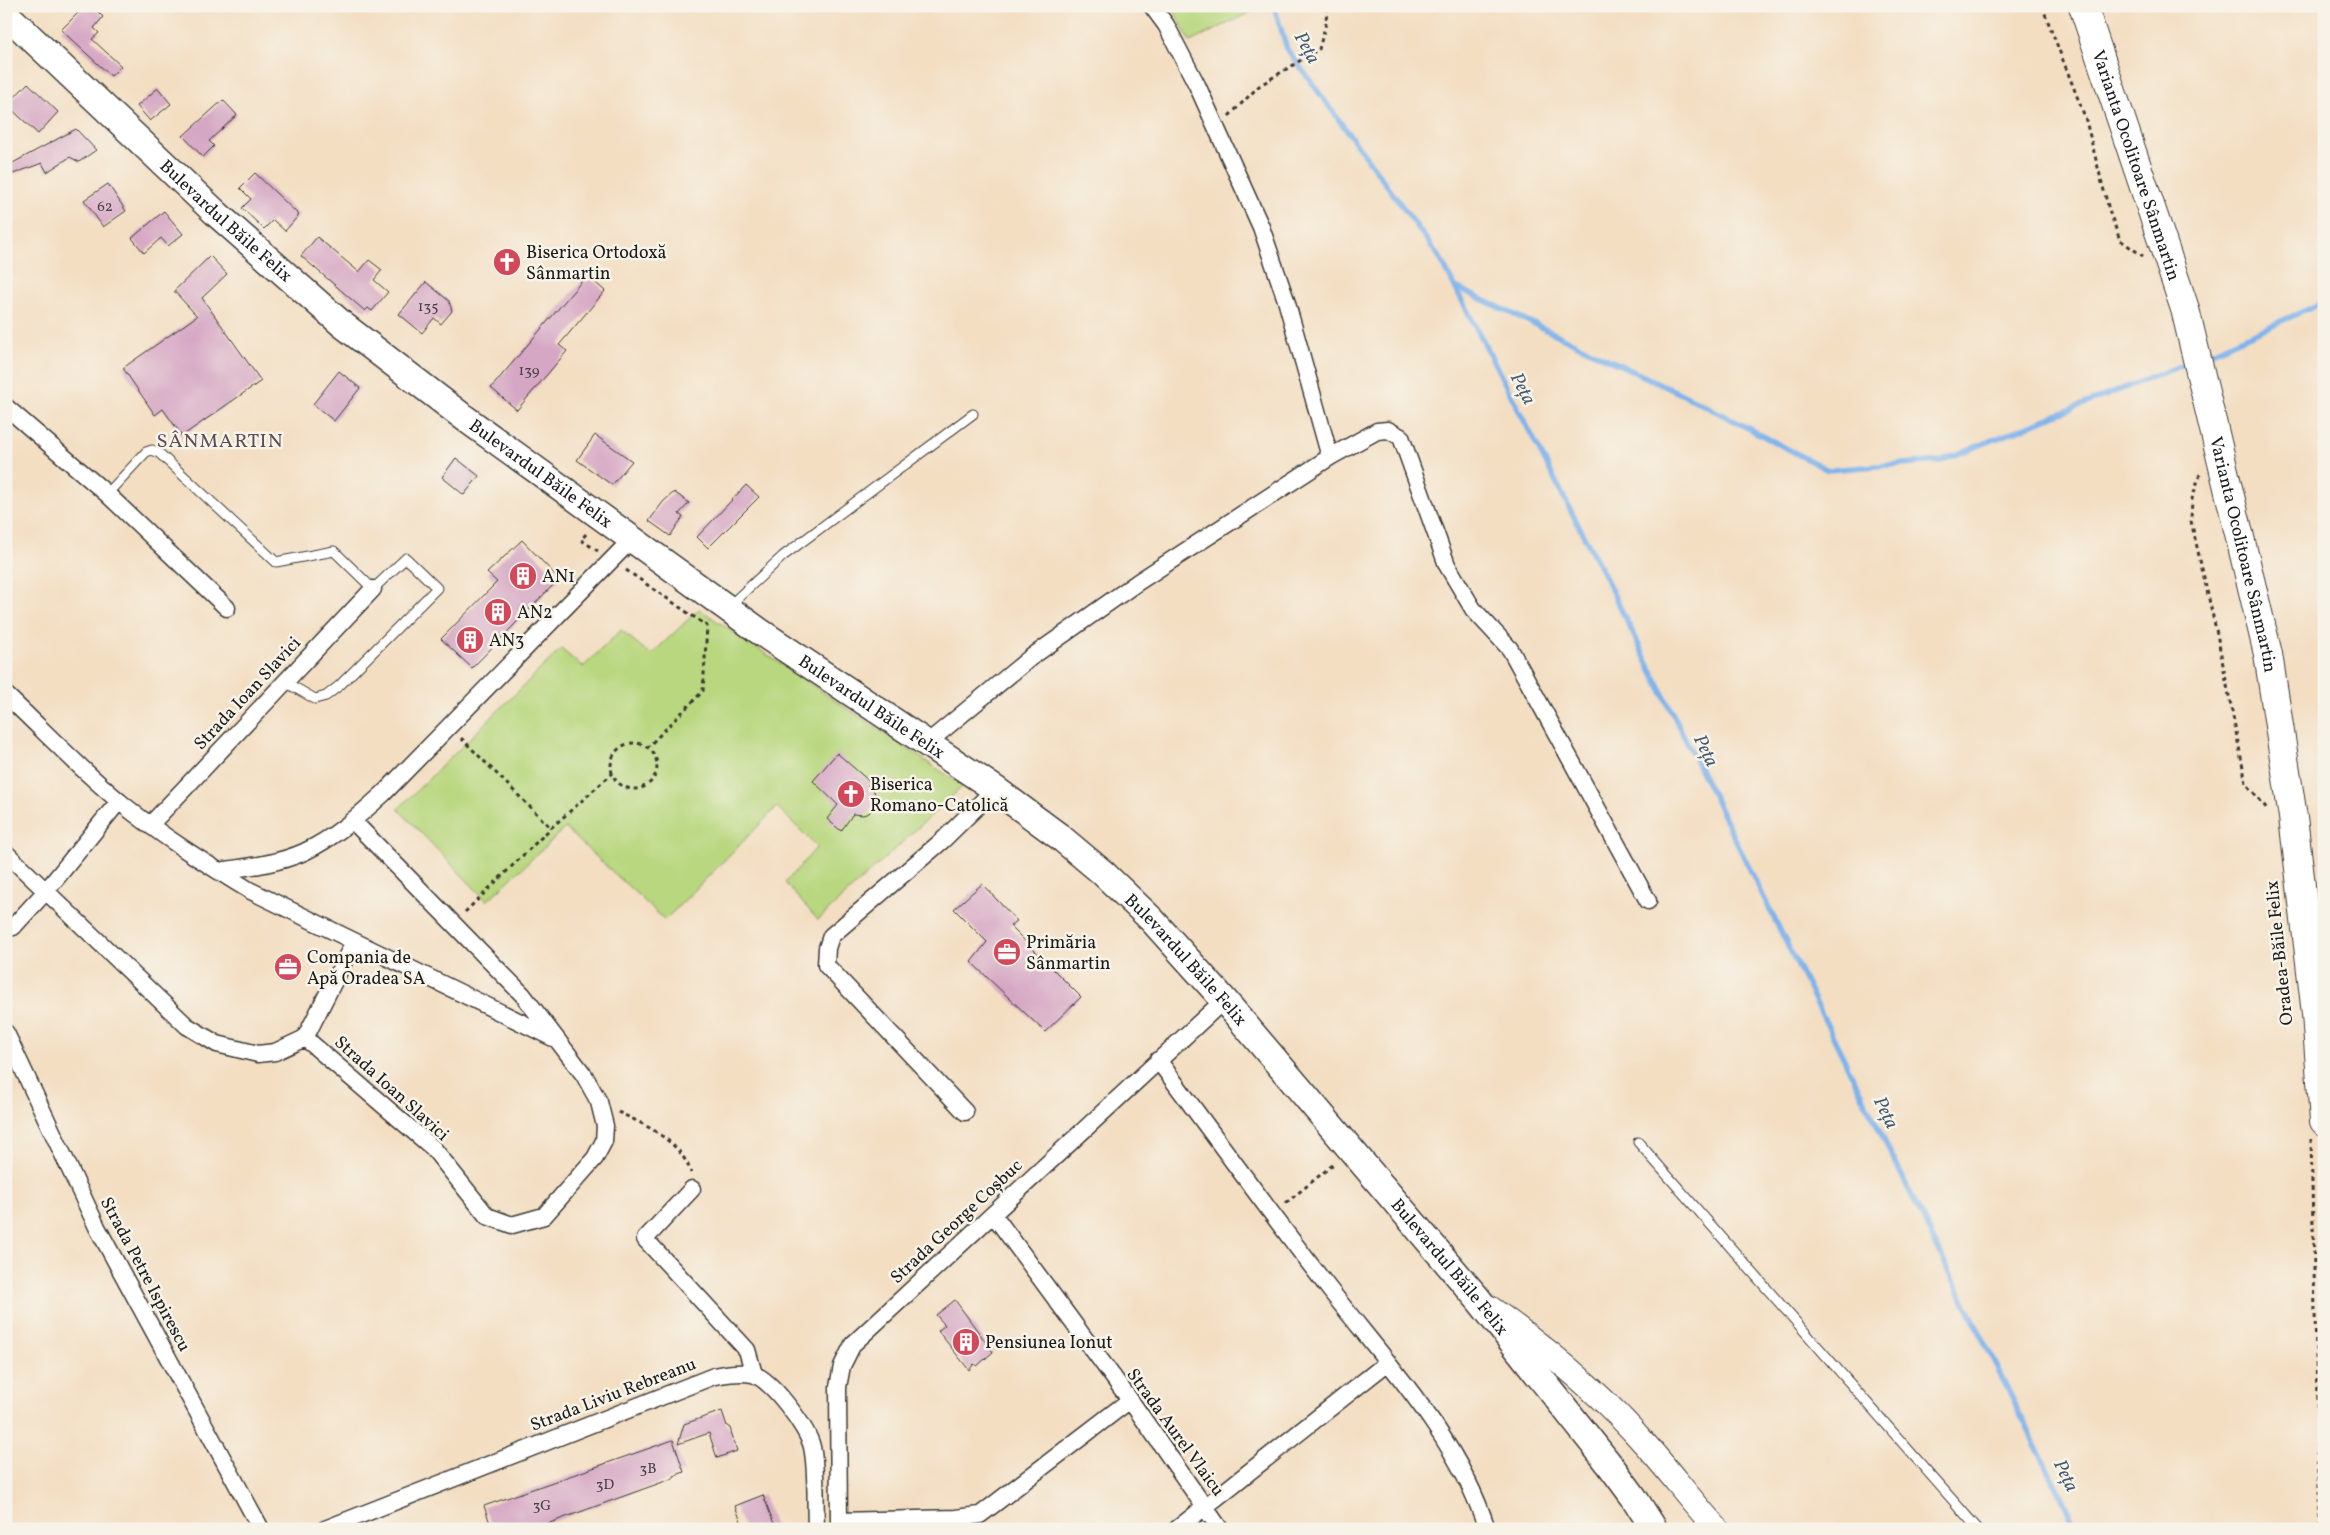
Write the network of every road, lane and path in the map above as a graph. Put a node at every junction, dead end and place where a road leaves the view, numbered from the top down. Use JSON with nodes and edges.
{"nodes":[{"id":1,"x":1152,"y":6,"type":"edge"},
{"id":2,"x":1327,"y":6,"type":"edge"},
{"id":3,"x":2042,"y":6,"type":"edge"},
{"id":4,"x":2083,"y":6,"type":"edge"},
{"id":5,"x":6,"y":14,"type":"edge"},
{"id":6,"x":1216,"y":128,"type":"junction"},
{"id":7,"x":2146,"y":261,"type":"dead end"},
{"id":8,"x":6,"y":407,"type":"edge"},
{"id":9,"x":973,"y":414,"type":"dead end"},
{"id":10,"x":1330,"y":457,"type":"junction"},
{"id":11,"x":2201,"y":467,"type":"dead end"},
{"id":12,"x":107,"y":494,"type":"junction"},
{"id":13,"x":600,"y":517,"type":"junction"},
{"id":14,"x":632,"y":539,"type":"junction"},
{"id":15,"x":611,"y":560,"type":"junction"},
{"id":16,"x":373,"y":589,"type":"junction"},
{"id":17,"x":227,"y":608,"type":"dead end"},
{"id":18,"x":727,"y":608,"type":"junction"},
{"id":19,"x":285,"y":682,"type":"junction"},
{"id":20,"x":6,"y":695,"type":"edge"},
{"id":21,"x":448,"y":726,"type":"junction"},
{"id":22,"x":926,"y":744,"type":"junction"},
{"id":23,"x":648,"y":747,"type":"junction"},
{"id":24,"x":613,"y":773,"type":"junction"},
{"id":25,"x":994,"y":789,"type":"junction"},
{"id":26,"x":119,"y":801,"type":"junction"},
{"id":27,"x":2272,"y":816,"type":"dead end"},
{"id":28,"x":353,"y":821,"type":"junction"},
{"id":29,"x":150,"y":825,"type":"junction"},
{"id":30,"x":551,"y":828,"type":"junction"},
{"id":31,"x":6,"y":853,"type":"edge"},
{"id":32,"x":218,"y":871,"type":"junction"},
{"id":33,"x":46,"y":891,"type":"junction"},
{"id":34,"x":1648,"y":901,"type":"dead end"},
{"id":35,"x":454,"y":923,"type":"junction"},
{"id":36,"x":6,"y":928,"type":"edge"},
{"id":37,"x":354,"y":942,"type":"junction"},
{"id":38,"x":1224,"y":1000,"type":"junction"},
{"id":39,"x":6,"y":1033,"type":"edge"},
{"id":40,"x":305,"y":1038,"type":"junction"},
{"id":41,"x":557,"y":1040,"type":"junction"},
{"id":42,"x":1158,"y":1060,"type":"junction"},
{"id":43,"x":599,"y":1102,"type":"junction"},
{"id":44,"x":965,"y":1112,"type":"dead end"},
{"id":45,"x":2317,"y":1126,"type":"edge"},
{"id":46,"x":1638,"y":1142,"type":"dead end"},
{"id":47,"x":1351,"y":1150,"type":"junction"},
{"id":48,"x":692,"y":1188,"type":"joint"},
{"id":49,"x":993,"y":1214,"type":"junction"},
{"id":50,"x":1272,"y":1214,"type":"junction"},
{"id":51,"x":1478,"y":1299,"type":"junction"},
{"id":52,"x":1387,"y":1363,"type":"junction"},
{"id":53,"x":754,"y":1374,"type":"junction"},
{"id":54,"x":1130,"y":1400,"type":"junction"},
{"id":55,"x":1205,"y":1507,"type":"junction"},
{"id":56,"x":839,"y":1525,"type":"edge"},
{"id":57,"x":261,"y":1529,"type":"edge"},
{"id":58,"x":325,"y":1529,"type":"edge"},
{"id":59,"x":816,"y":1529,"type":"edge"},
{"id":60,"x":1177,"y":1529,"type":"edge"},
{"id":61,"x":1220,"y":1529,"type":"edge"},
{"id":62,"x":1487,"y":1529,"type":"edge"},
{"id":63,"x":1654,"y":1529,"type":"edge"},
{"id":64,"x":1717,"y":1529,"type":"edge"},
{"id":65,"x":1978,"y":1529,"type":"edge"},
{"id":66,"x":2320,"y":1529,"type":"edge"}],
"edges":[{"from":1,"to":6,"type":"street"},
{"from":2,"to":6,"type":"path"},
{"from":3,"to":7,"type":"path"},
{"from":4,"to":45,"type":"highway","name":"Varianta Ocolitoare Sânmartin"},
{"from":5,"to":13,"type":"main road","name":"Bulevardul Băile Felix"},
{"from":6,"to":10,"type":"street"},
{"from":8,"to":12,"type":"street"},
{"from":9,"to":18,"type":"lane"},
{"from":10,"to":22,"type":"street"},
{"from":10,"to":34,"type":"street"},
{"from":11,"to":27,"type":"path"},
{"from":12,"to":16,"type":"lane"},
{"from":12,"to":17,"type":"street"},
{"from":13,"to":14,"type":"main road","name":"Bulevardul Băile Felix"},
{"from":13,"to":15,"type":"path"},
{"from":14,"to":15,"type":"street"},
{"from":14,"to":18,"type":"main road","name":"Bulevardul Băile Felix"},
{"from":15,"to":21,"type":"street"},
{"from":15,"to":23,"type":"path"},
{"from":16,"to":19,"type":"street","name":"Strada Ioan Slavici"},
{"from":16,"to":19,"type":"lane","name":"Strada Ioan Slavici"},
{"from":18,"to":22,"type":"main road","name":"Bulevardul Băile Felix"},
{"from":19,"to":29,"type":"street","name":"Strada Ioan Slavici"},
{"from":20,"to":26,"type":"street","name":"Strada Ioan Slavici"},
{"from":21,"to":28,"type":"street"},
{"from":21,"to":30,"type":"path"},
{"from":22,"to":25,"type":"main road","name":"Bulevardul Băile Felix"},
{"from":23,"to":24,"type":"path"},
{"from":23,"to":24,"type":"path"},
{"from":24,"to":30,"type":"path"},
{"from":25,"to":38,"type":"main road","name":"Bulevardul Băile Felix"},
{"from":25,"to":44,"type":"street"},
{"from":26,"to":29,"type":"street","name":"Strada Ioan Slavici"},
{"from":26,"to":33,"type":"street"},
{"from":28,"to":32,"type":"street"},
{"from":28,"to":35,"type":"street","name":"Strada Ioan Slavici"},
{"from":29,"to":32,"type":"street","name":"Strada Ioan Slavici"},
{"from":30,"to":35,"type":"path"},
{"from":31,"to":33,"type":"street"},
{"from":32,"to":37,"type":"street","name":"Strada Ioan Slavici"},
{"from":33,"to":36,"type":"street"},
{"from":33,"to":40,"type":"street"},
{"from":35,"to":41,"type":"street","name":"Strada Ioan Slavici"},
{"from":37,"to":40,"type":"street"},
{"from":37,"to":41,"type":"street","name":"Strada Ioan Slavici"},
{"from":38,"to":42,"type":"street","name":"Strada George Coșbuc"},
{"from":38,"to":47,"type":"main road","name":"Bulevardul Băile Felix"},
{"from":39,"to":57,"type":"street","name":"Strada Petre Ispirescu"},
{"from":40,"to":43,"type":"street","name":"Strada Ioan Slavici"},
{"from":41,"to":43,"type":"street","name":"Strada Ioan Slavici"},
{"from":42,"to":49,"type":"street","name":"Strada George Coșbuc"},
{"from":42,"to":50,"type":"street"},
{"from":43,"to":48,"type":"path"},
{"from":45,"to":66,"type":"path"},
{"from":46,"to":65,"type":"lane"},
{"from":47,"to":50,"type":"path"},
{"from":47,"to":51,"type":"main road","name":"Bulevardul Băile Felix"},
{"from":48,"to":53,"type":"street"},
{"from":49,"to":54,"type":"street","name":"Strada Aurel Vlaicu"},
{"from":49,"to":56,"type":"street","name":"Strada George Coșbuc"},
{"from":50,"to":52,"type":"street"},
{"from":51,"to":63,"type":"main road","name":"Bulevardul Băile Felix"},
{"from":51,"to":64,"type":"main road"},
{"from":52,"to":55,"type":"street"},
{"from":52,"to":62,"type":"street"},
{"from":53,"to":58,"type":"street","name":"Strada Liviu Rebreanu"},
{"from":53,"to":59,"type":"street"},
{"from":54,"to":55,"type":"street","name":"Strada Aurel Vlaicu"},
{"from":54,"to":56,"type":"street"},
{"from":55,"to":60,"type":"street"},
{"from":55,"to":61,"type":"street","name":"Strada Aurel Vlaicu"}]}
